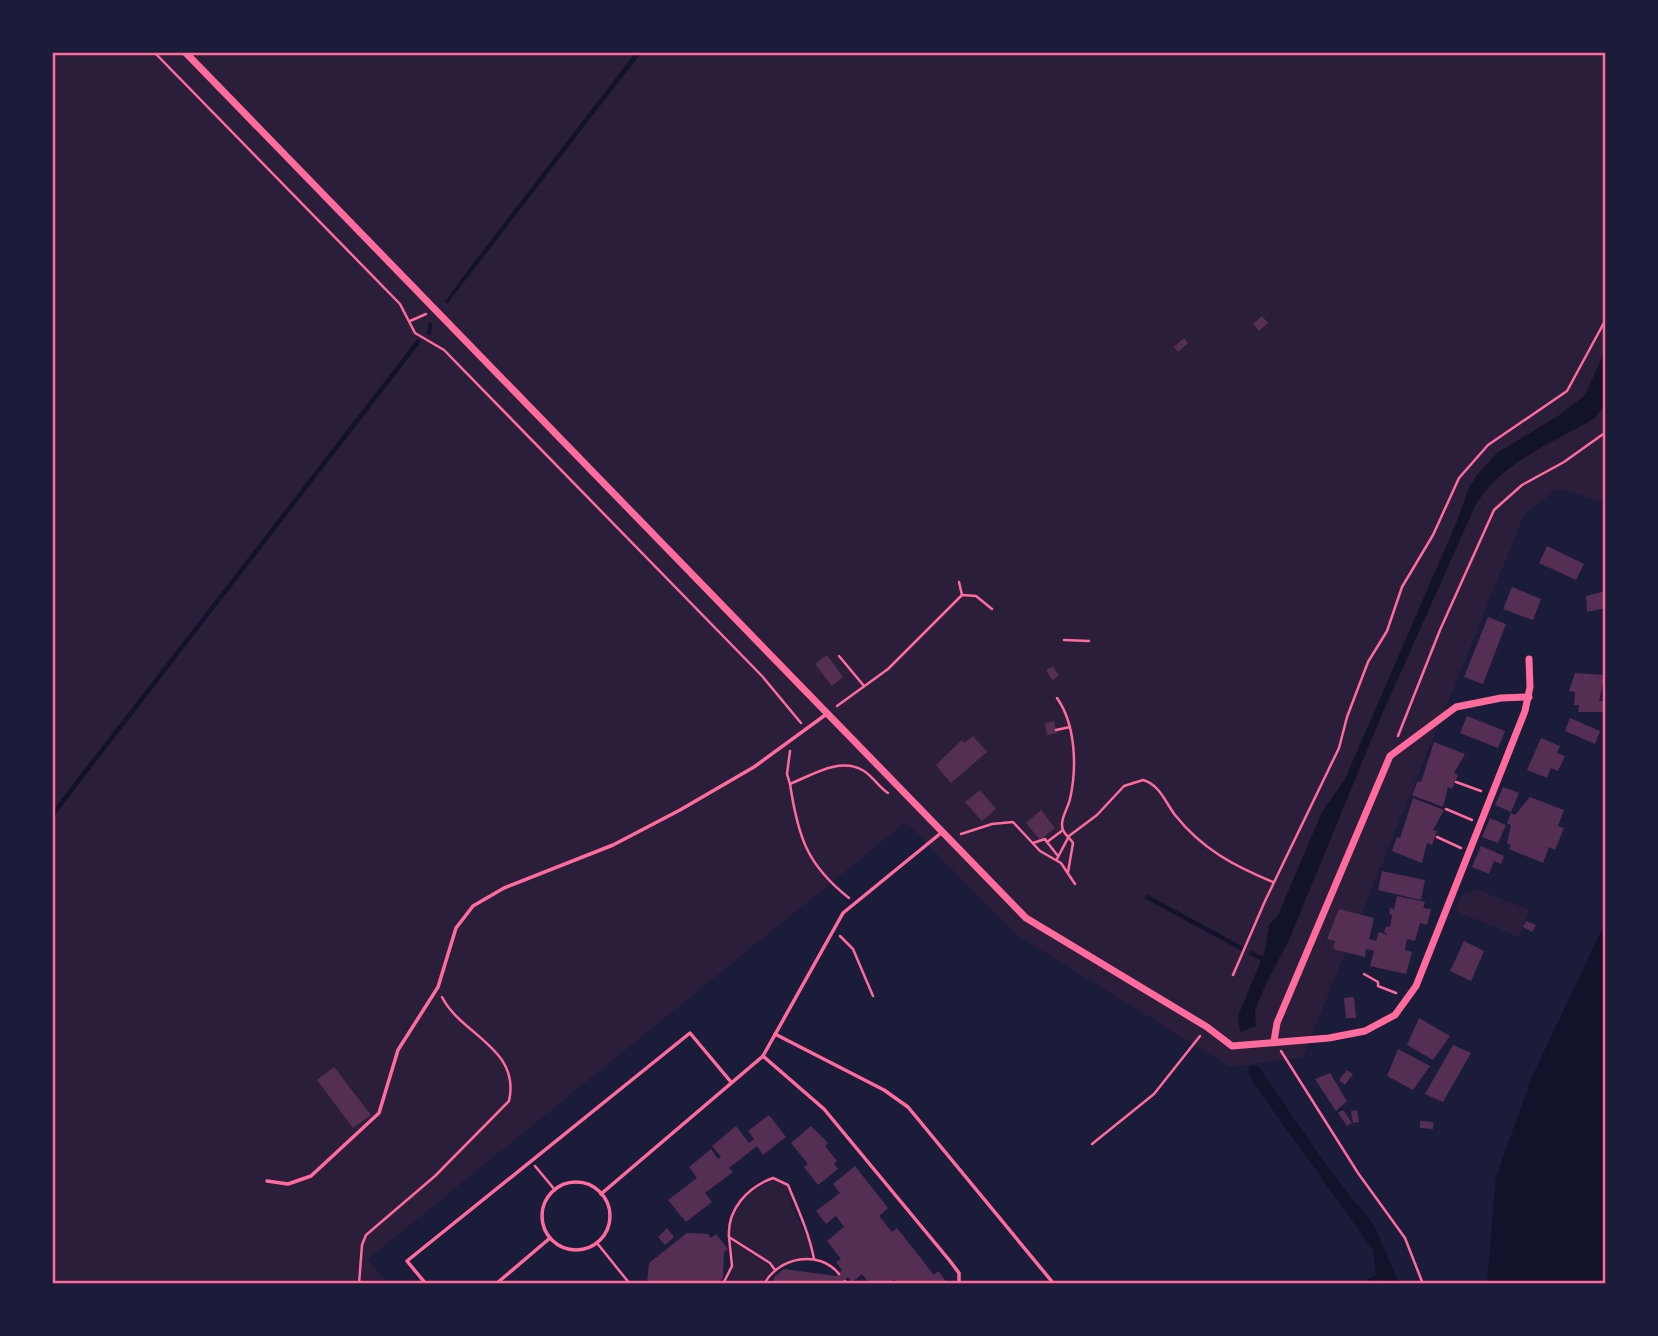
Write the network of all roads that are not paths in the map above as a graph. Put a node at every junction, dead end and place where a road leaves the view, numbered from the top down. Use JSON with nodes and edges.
{"nodes":[{"id":1,"x":185,"y":52,"type":"edge"},
{"id":2,"x":1529,"y":659,"type":"dead end"},
{"id":3,"x":1529,"y":697,"type":"junction"},
{"id":4,"x":829,"y":712,"type":"junction"},
{"id":5,"x":942,"y":831,"type":"junction"},
{"id":6,"x":775,"y":1034,"type":"junction"},
{"id":7,"x":1274,"y":1041,"type":"junction"},
{"id":8,"x":763,"y":1056,"type":"junction"},
{"id":9,"x":731,"y":1082,"type":"junction"},
{"id":10,"x":267,"y":1181,"type":"dead end"},
{"id":11,"x":601,"y":1194,"type":"junction"},
{"id":12,"x":550,"y":1238,"type":"junction"},
{"id":13,"x":426,"y":1283,"type":"edge"},
{"id":14,"x":496,"y":1283,"type":"edge"},
{"id":15,"x":959,"y":1283,"type":"edge"},
{"id":16,"x":1054,"y":1283,"type":"edge"}],
"edges":[{"from":1,"to":4,"type":"street"},
{"from":2,"to":3,"type":"street"},
{"from":3,"to":7,"type":"street"},
{"from":3,"to":7,"type":"street"},
{"from":4,"to":5,"type":"street"},
{"from":4,"to":10,"type":"lane"},
{"from":5,"to":6,"type":"lane"},
{"from":5,"to":7,"type":"street"},
{"from":6,"to":8,"type":"lane"},
{"from":6,"to":16,"type":"lane"},
{"from":8,"to":9,"type":"lane"},
{"from":8,"to":15,"type":"lane"},
{"from":9,"to":11,"type":"lane"},
{"from":9,"to":13,"type":"lane"},
{"from":11,"to":12,"type":"lane"},
{"from":11,"to":12,"type":"lane"},
{"from":12,"to":14,"type":"lane"}]}
